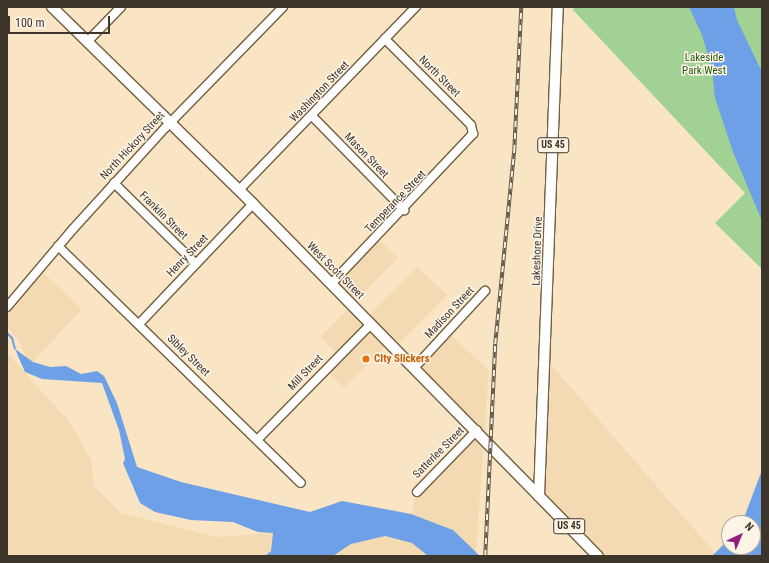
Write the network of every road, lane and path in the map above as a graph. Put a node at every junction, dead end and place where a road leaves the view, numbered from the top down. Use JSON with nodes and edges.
{"nodes":[{"id":1,"x":52,"y":7,"type":"edge"},
{"id":2,"x":121,"y":7,"type":"edge"},
{"id":3,"x":283,"y":7,"type":"edge"},
{"id":4,"x":416,"y":7,"type":"edge"},
{"id":5,"x":558,"y":7,"type":"edge"},
{"id":6,"x":385,"y":39,"type":"junction"},
{"id":7,"x":88,"y":41,"type":"junction"},
{"id":8,"x":312,"y":116,"type":"junction"},
{"id":9,"x":170,"y":122,"type":"junction"},
{"id":10,"x":474,"y":133,"type":"joint"},
{"id":11,"x":114,"y":183,"type":"junction"},
{"id":12,"x":239,"y":190,"type":"junction"},
{"id":13,"x":253,"y":204,"type":"junction"},
{"id":14,"x":404,"y":210,"type":"junction"},
{"id":15,"x":58,"y":246,"type":"junction"},
{"id":16,"x":196,"y":264,"type":"junction"},
{"id":17,"x":331,"y":284,"type":"junction"},
{"id":18,"x":486,"y":291,"type":"dead end"},
{"id":19,"x":7,"y":307,"type":"edge"},
{"id":20,"x":139,"y":324,"type":"junction"},
{"id":21,"x":371,"y":324,"type":"junction"},
{"id":22,"x":414,"y":368,"type":"junction"},
{"id":23,"x":477,"y":430,"type":"junction"},
{"id":24,"x":258,"y":439,"type":"junction"},
{"id":25,"x":301,"y":483,"type":"dead end"},
{"id":26,"x":417,"y":492,"type":"dead end"},
{"id":27,"x":539,"y":496,"type":"junction"},
{"id":28,"x":598,"y":556,"type":"edge"}],
"edges":[{"from":1,"to":7,"type":"main road","name":"West Scott Street"},
{"from":2,"to":7,"type":"street"},
{"from":3,"to":9,"type":"street","name":"North Hickory Street"},
{"from":4,"to":6,"type":"street","name":"Washington Street"},
{"from":5,"to":27,"type":"main road","name":"Lakeshore Drive","number":"US 45"},
{"from":6,"to":8,"type":"street","name":"Washington Street"},
{"from":6,"to":10,"type":"street","name":"North Street"},
{"from":7,"to":9,"type":"main road","name":"West Scott Street"},
{"from":8,"to":12,"type":"street","name":"Washington Street"},
{"from":8,"to":14,"type":"street","name":"Mason Street"},
{"from":9,"to":11,"type":"street","name":"North Hickory Street"},
{"from":9,"to":12,"type":"main road","name":"West Scott Street"},
{"from":10,"to":14,"type":"street","name":"Temperance Street"},
{"from":11,"to":15,"type":"street","name":"North Hickory Street"},
{"from":11,"to":16,"type":"street","name":"Franklin Street"},
{"from":12,"to":13,"type":"main road","name":"West Scott Street"},
{"from":13,"to":16,"type":"street","name":"Henry Street"},
{"from":13,"to":17,"type":"main road","name":"West Scott Street"},
{"from":14,"to":17,"type":"street","name":"Temperance Street"},
{"from":15,"to":19,"type":"street","name":"North Hickory Street"},
{"from":15,"to":20,"type":"street","name":"Sibley Street"},
{"from":16,"to":20,"type":"street","name":"Henry Street"},
{"from":17,"to":21,"type":"main road","name":"West Scott Street"},
{"from":18,"to":22,"type":"street","name":"Madison Street"},
{"from":20,"to":24,"type":"street","name":"Sibley Street"},
{"from":21,"to":22,"type":"main road","name":"West Scott Street"},
{"from":21,"to":24,"type":"street","name":"Mill Street"},
{"from":22,"to":23,"type":"main road","name":"West Scott Street"},
{"from":23,"to":26,"type":"street","name":"Satterlee Street"},
{"from":23,"to":27,"type":"main road","name":"West Scott Street"},
{"from":24,"to":25,"type":"street","name":"Sibley Street"},
{"from":27,"to":28,"type":"main road","name":"West Scott Street","number":"US 45"}]}
